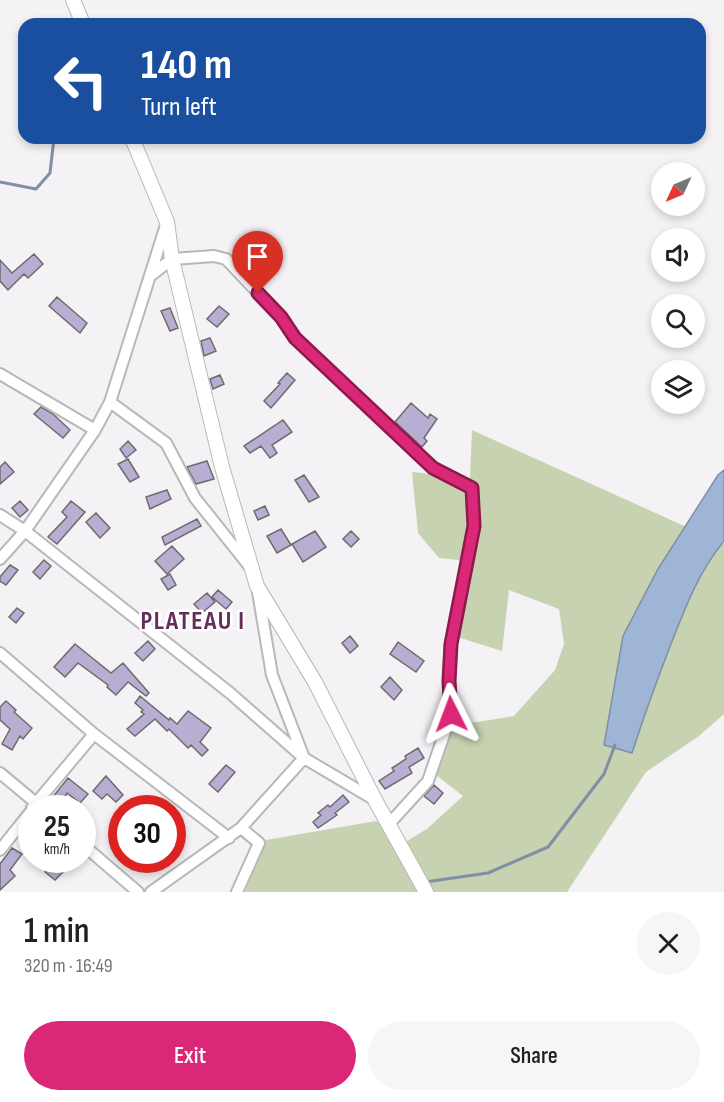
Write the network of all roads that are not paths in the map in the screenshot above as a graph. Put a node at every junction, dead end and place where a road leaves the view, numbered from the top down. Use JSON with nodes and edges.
{"nodes":[{"id":1,"x":73,"y":0,"type":"edge"},
{"id":2,"x":80,"y":18,"type":"edge"},
{"id":3,"x":134,"y":144,"type":"edge"},
{"id":4,"x":167,"y":222,"type":"junction"},
{"id":5,"x":172,"y":259,"type":"junction"},
{"id":6,"x":150,"y":276,"type":"junction"},
{"id":7,"x":0,"y":374,"type":"edge"},
{"id":8,"x":110,"y":402,"type":"junction"},
{"id":9,"x":94,"y":430,"type":"junction"},
{"id":10,"x":0,"y":515,"type":"edge"},
{"id":11,"x":25,"y":531,"type":"junction"},
{"id":12,"x":0,"y":559,"type":"edge"},
{"id":13,"x":250,"y":567,"type":"junction"},
{"id":14,"x":257,"y":586,"type":"junction"},
{"id":15,"x":0,"y":653,"type":"edge"},
{"id":16,"x":93,"y":734,"type":"junction"},
{"id":17,"x":304,"y":758,"type":"junction"},
{"id":18,"x":0,"y":772,"type":"edge"},
{"id":19,"x":22,"y":795,"type":"edge"},
{"id":20,"x":45,"y":795,"type":"edge"},
{"id":21,"x":375,"y":800,"type":"junction"},
{"id":22,"x":389,"y":824,"type":"junction"},
{"id":23,"x":18,"y":828,"type":"edge"},
{"id":24,"x":241,"y":828,"type":"junction"},
{"id":25,"x":229,"y":838,"type":"junction"},
{"id":26,"x":0,"y":850,"type":"edge"},
{"id":27,"x":96,"y":856,"type":"edge"},
{"id":28,"x":138,"y":892,"type":"edge"},
{"id":29,"x":152,"y":892,"type":"edge"},
{"id":30,"x":237,"y":892,"type":"edge"},
{"id":31,"x":426,"y":892,"type":"edge"}],
"edges":[{"from":1,"to":2,"type":"street"},
{"from":3,"to":4,"type":"street"},
{"from":4,"to":5,"type":"street"},
{"from":4,"to":6,"type":"street"},
{"from":5,"to":6,"type":"street"},
{"from":5,"to":13,"type":"street"},
{"from":5,"to":22,"type":"street"},
{"from":6,"to":8,"type":"street"},
{"from":7,"to":9,"type":"street"},
{"from":8,"to":9,"type":"street"},
{"from":8,"to":13,"type":"street"},
{"from":9,"to":11,"type":"street"},
{"from":10,"to":11,"type":"street"},
{"from":11,"to":12,"type":"street"},
{"from":11,"to":17,"type":"street"},
{"from":13,"to":14,"type":"street"},
{"from":14,"to":17,"type":"street"},
{"from":14,"to":21,"type":"street"},
{"from":15,"to":16,"type":"street"},
{"from":16,"to":20,"type":"street"},
{"from":16,"to":25,"type":"street"},
{"from":17,"to":21,"type":"street"},
{"from":17,"to":24,"type":"street"},
{"from":18,"to":19,"type":"street"},
{"from":21,"to":22,"type":"street"},
{"from":22,"to":31,"type":"street"},
{"from":23,"to":26,"type":"street"},
{"from":24,"to":25,"type":"street"},
{"from":24,"to":30,"type":"street"},
{"from":25,"to":29,"type":"street"},
{"from":27,"to":28,"type":"street"}]}
